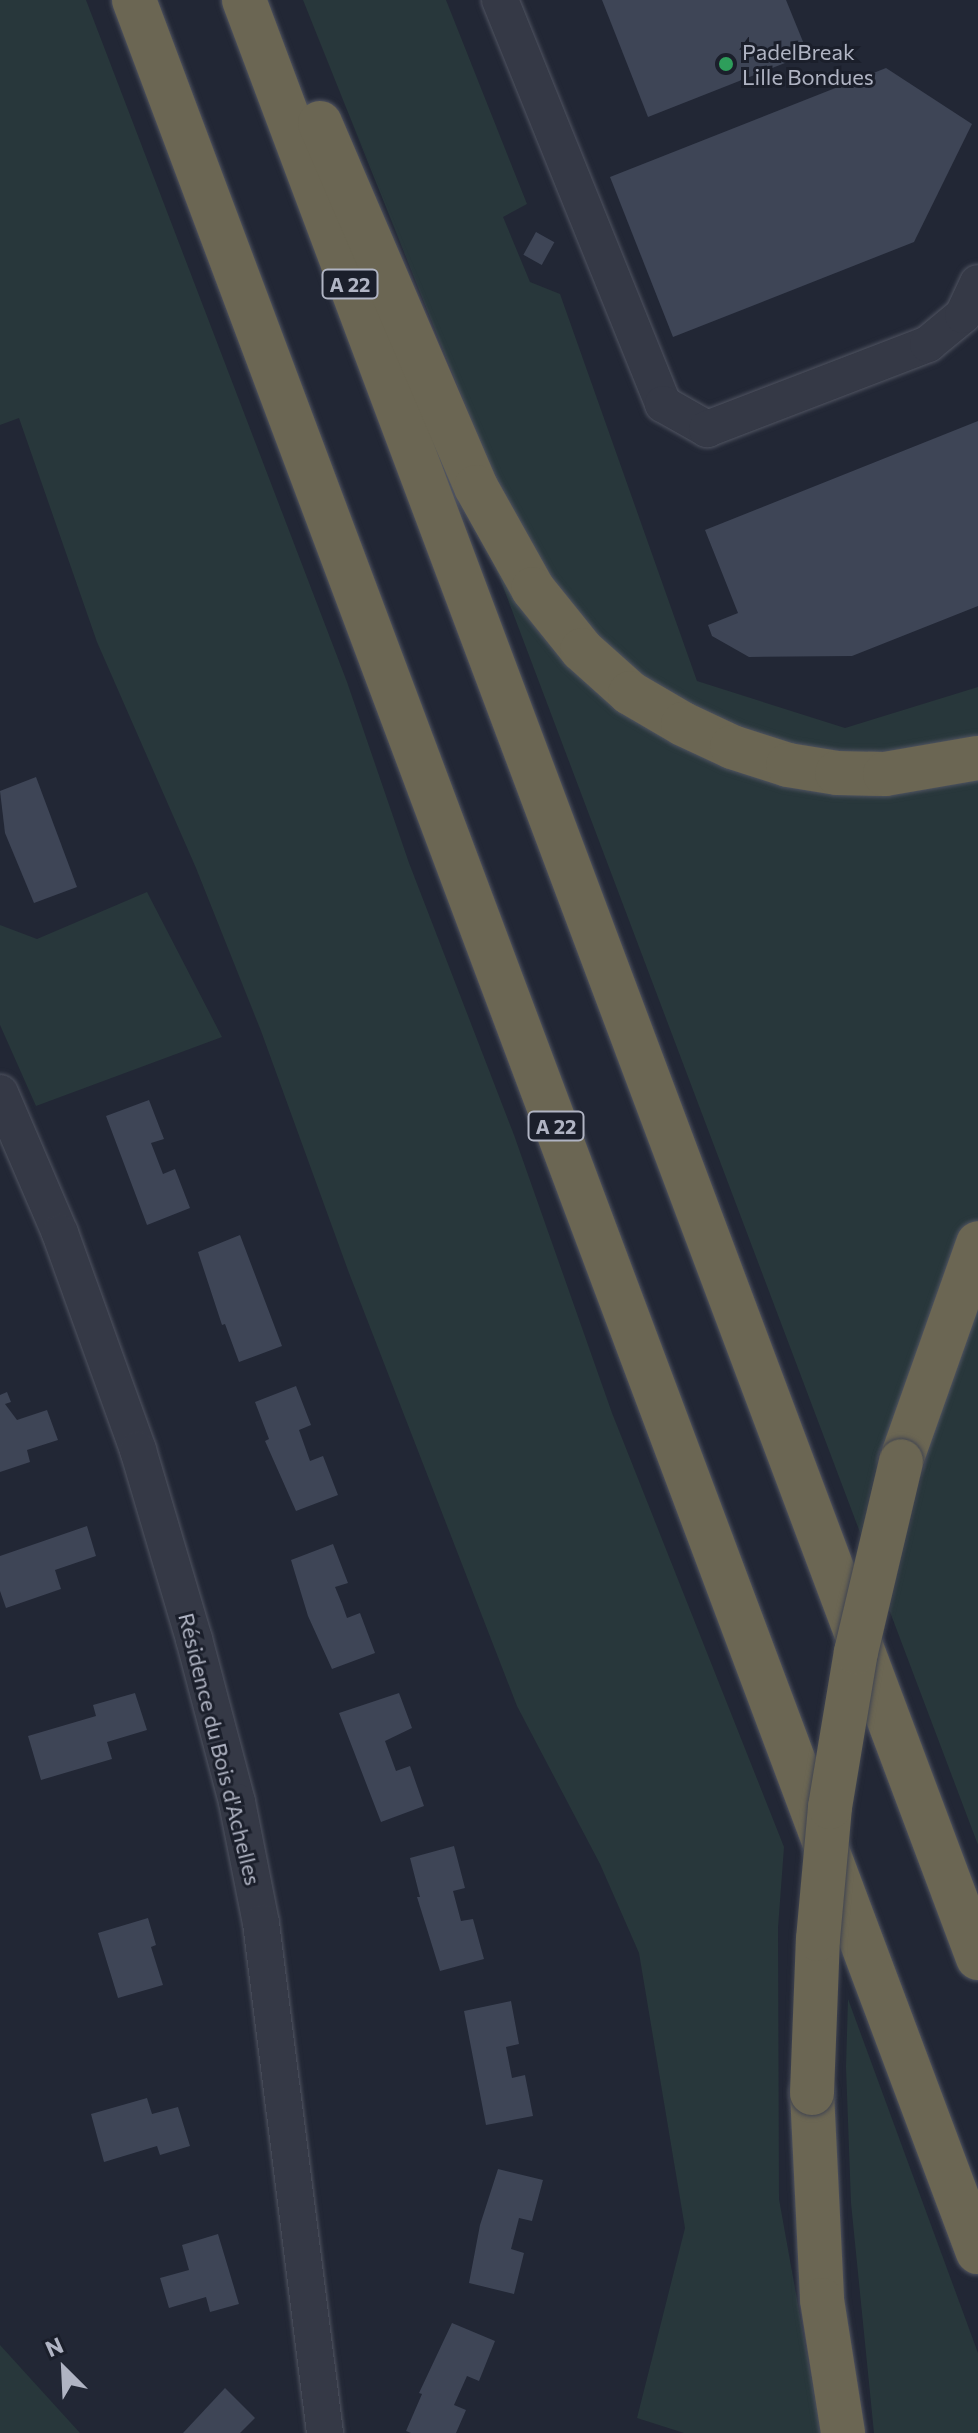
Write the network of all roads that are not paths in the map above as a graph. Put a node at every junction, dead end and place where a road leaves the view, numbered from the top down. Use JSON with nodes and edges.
{"nodes":[{"id":1,"x":134,"y":0,"type":"edge"},
{"id":2,"x":500,"y":0,"type":"edge"},
{"id":3,"x":247,"y":6,"type":"edge"},
{"id":4,"x":978,"y":283,"type":"edge"},
{"id":5,"x":978,"y":758,"type":"edge"},
{"id":6,"x":0,"y":1093,"type":"edge"},
{"id":7,"x":978,"y":1243,"type":"edge"},
{"id":8,"x":978,"y":1958,"type":"edge"},
{"id":9,"x":978,"y":2252,"type":"edge"},
{"id":10,"x":325,"y":2433,"type":"edge"},
{"id":11,"x":843,"y":2433,"type":"edge"}],
"edges":[{"from":1,"to":9,"type":"highway","number":"A 22"},
{"from":2,"to":4,"type":"street"},
{"from":3,"to":5,"type":"highway"},
{"from":3,"to":8,"type":"highway","number":"A 22"},
{"from":6,"to":10,"type":"street","name":"Résidence du Bois d'Achelles"},
{"from":7,"to":11,"type":"highway","bridge":true}]}
